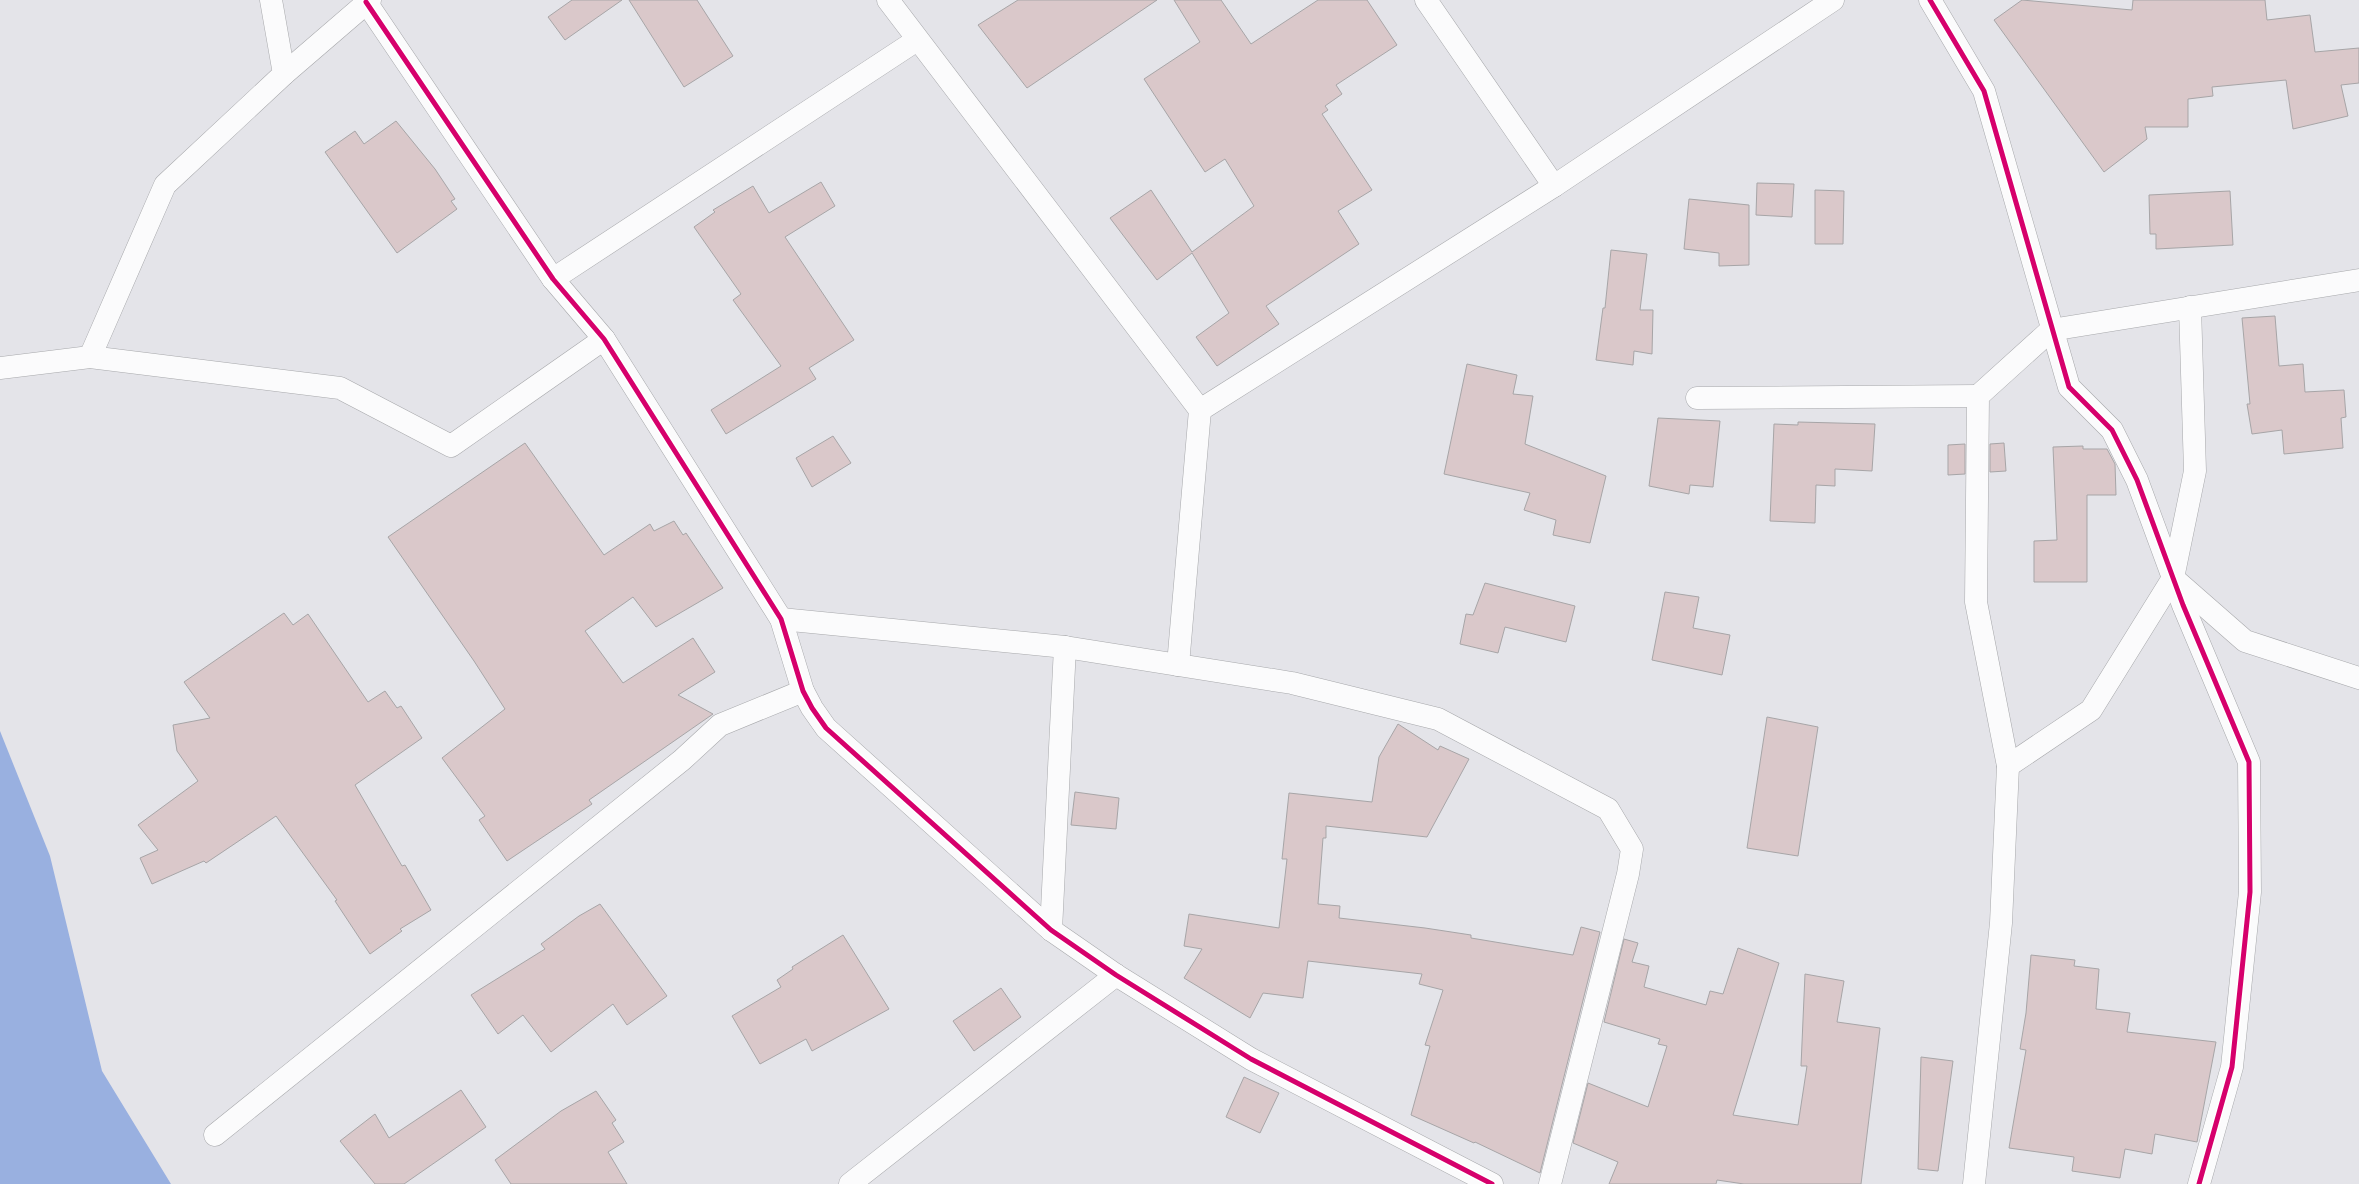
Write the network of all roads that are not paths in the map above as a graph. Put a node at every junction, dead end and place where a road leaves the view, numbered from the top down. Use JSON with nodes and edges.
{"nodes":[{"id":1,"x":271,"y":0,"type":"edge"},
{"id":2,"x":888,"y":0,"type":"edge"},
{"id":3,"x":1426,"y":0,"type":"edge"},
{"id":4,"x":1833,"y":0,"type":"edge"},
{"id":5,"x":1930,"y":0,"type":"edge"},
{"id":6,"x":368,"y":1,"type":"edge"},
{"id":7,"x":917,"y":40,"type":"junction"},
{"id":8,"x":284,"y":74,"type":"junction"},
{"id":9,"x":1554,"y":186,"type":"junction"},
{"id":10,"x":553,"y":279,"type":"junction"},
{"id":11,"x":2359,"y":280,"type":"edge"},
{"id":12,"x":2190,"y":307,"type":"junction"},
{"id":13,"x":2051,"y":330,"type":"junction"},
{"id":14,"x":604,"y":339,"type":"junction"},
{"id":15,"x":90,"y":357,"type":"junction"},
{"id":16,"x":0,"y":368,"type":"edge"},
{"id":17,"x":1978,"y":396,"type":"junction"},
{"id":18,"x":1697,"y":398,"type":"dead end"},
{"id":19,"x":1200,"y":410,"type":"junction"},
{"id":20,"x":2173,"y":578,"type":"junction"},
{"id":21,"x":781,"y":619,"type":"junction"},
{"id":22,"x":1065,"y":647,"type":"junction"},
{"id":23,"x":1178,"y":665,"type":"junction"},
{"id":24,"x":2359,"y":678,"type":"edge"},
{"id":25,"x":803,"y":691,"type":"junction"},
{"id":26,"x":2008,"y":766,"type":"junction"},
{"id":27,"x":1051,"y":930,"type":"junction"},
{"id":28,"x":1116,"y":975,"type":"junction"},
{"id":29,"x":214,"y":1135,"type":"dead end"},
{"id":30,"x":850,"y":1184,"type":"edge"},
{"id":31,"x":1492,"y":1184,"type":"edge"},
{"id":32,"x":1550,"y":1184,"type":"edge"},
{"id":33,"x":1974,"y":1184,"type":"edge"},
{"id":34,"x":2199,"y":1184,"type":"edge"}],
"edges":[{"from":1,"to":8,"type":"street"},
{"from":2,"to":7,"type":"street"},
{"from":3,"to":9,"type":"street"},
{"from":4,"to":9,"type":"street"},
{"from":5,"to":13,"type":"street"},
{"from":6,"to":8,"type":"street"},
{"from":6,"to":10,"type":"street"},
{"from":7,"to":10,"type":"street"},
{"from":7,"to":19,"type":"street"},
{"from":8,"to":15,"type":"street"},
{"from":9,"to":19,"type":"street"},
{"from":10,"to":14,"type":"street"},
{"from":11,"to":12,"type":"street"},
{"from":12,"to":13,"type":"street"},
{"from":12,"to":20,"type":"street"},
{"from":13,"to":17,"type":"street"},
{"from":13,"to":20,"type":"street"},
{"from":14,"to":15,"type":"street"},
{"from":14,"to":21,"type":"street"},
{"from":15,"to":16,"type":"street"},
{"from":17,"to":18,"type":"street"},
{"from":17,"to":26,"type":"street"},
{"from":19,"to":23,"type":"street"},
{"from":20,"to":24,"type":"street"},
{"from":20,"to":26,"type":"street"},
{"from":20,"to":34,"type":"street"},
{"from":21,"to":22,"type":"street"},
{"from":21,"to":25,"type":"street"},
{"from":22,"to":23,"type":"street"},
{"from":22,"to":27,"type":"street"},
{"from":23,"to":32,"type":"street"},
{"from":25,"to":27,"type":"street"},
{"from":25,"to":29,"type":"street"},
{"from":26,"to":33,"type":"street"},
{"from":27,"to":28,"type":"street"},
{"from":28,"to":30,"type":"street"},
{"from":28,"to":31,"type":"street"}]}
